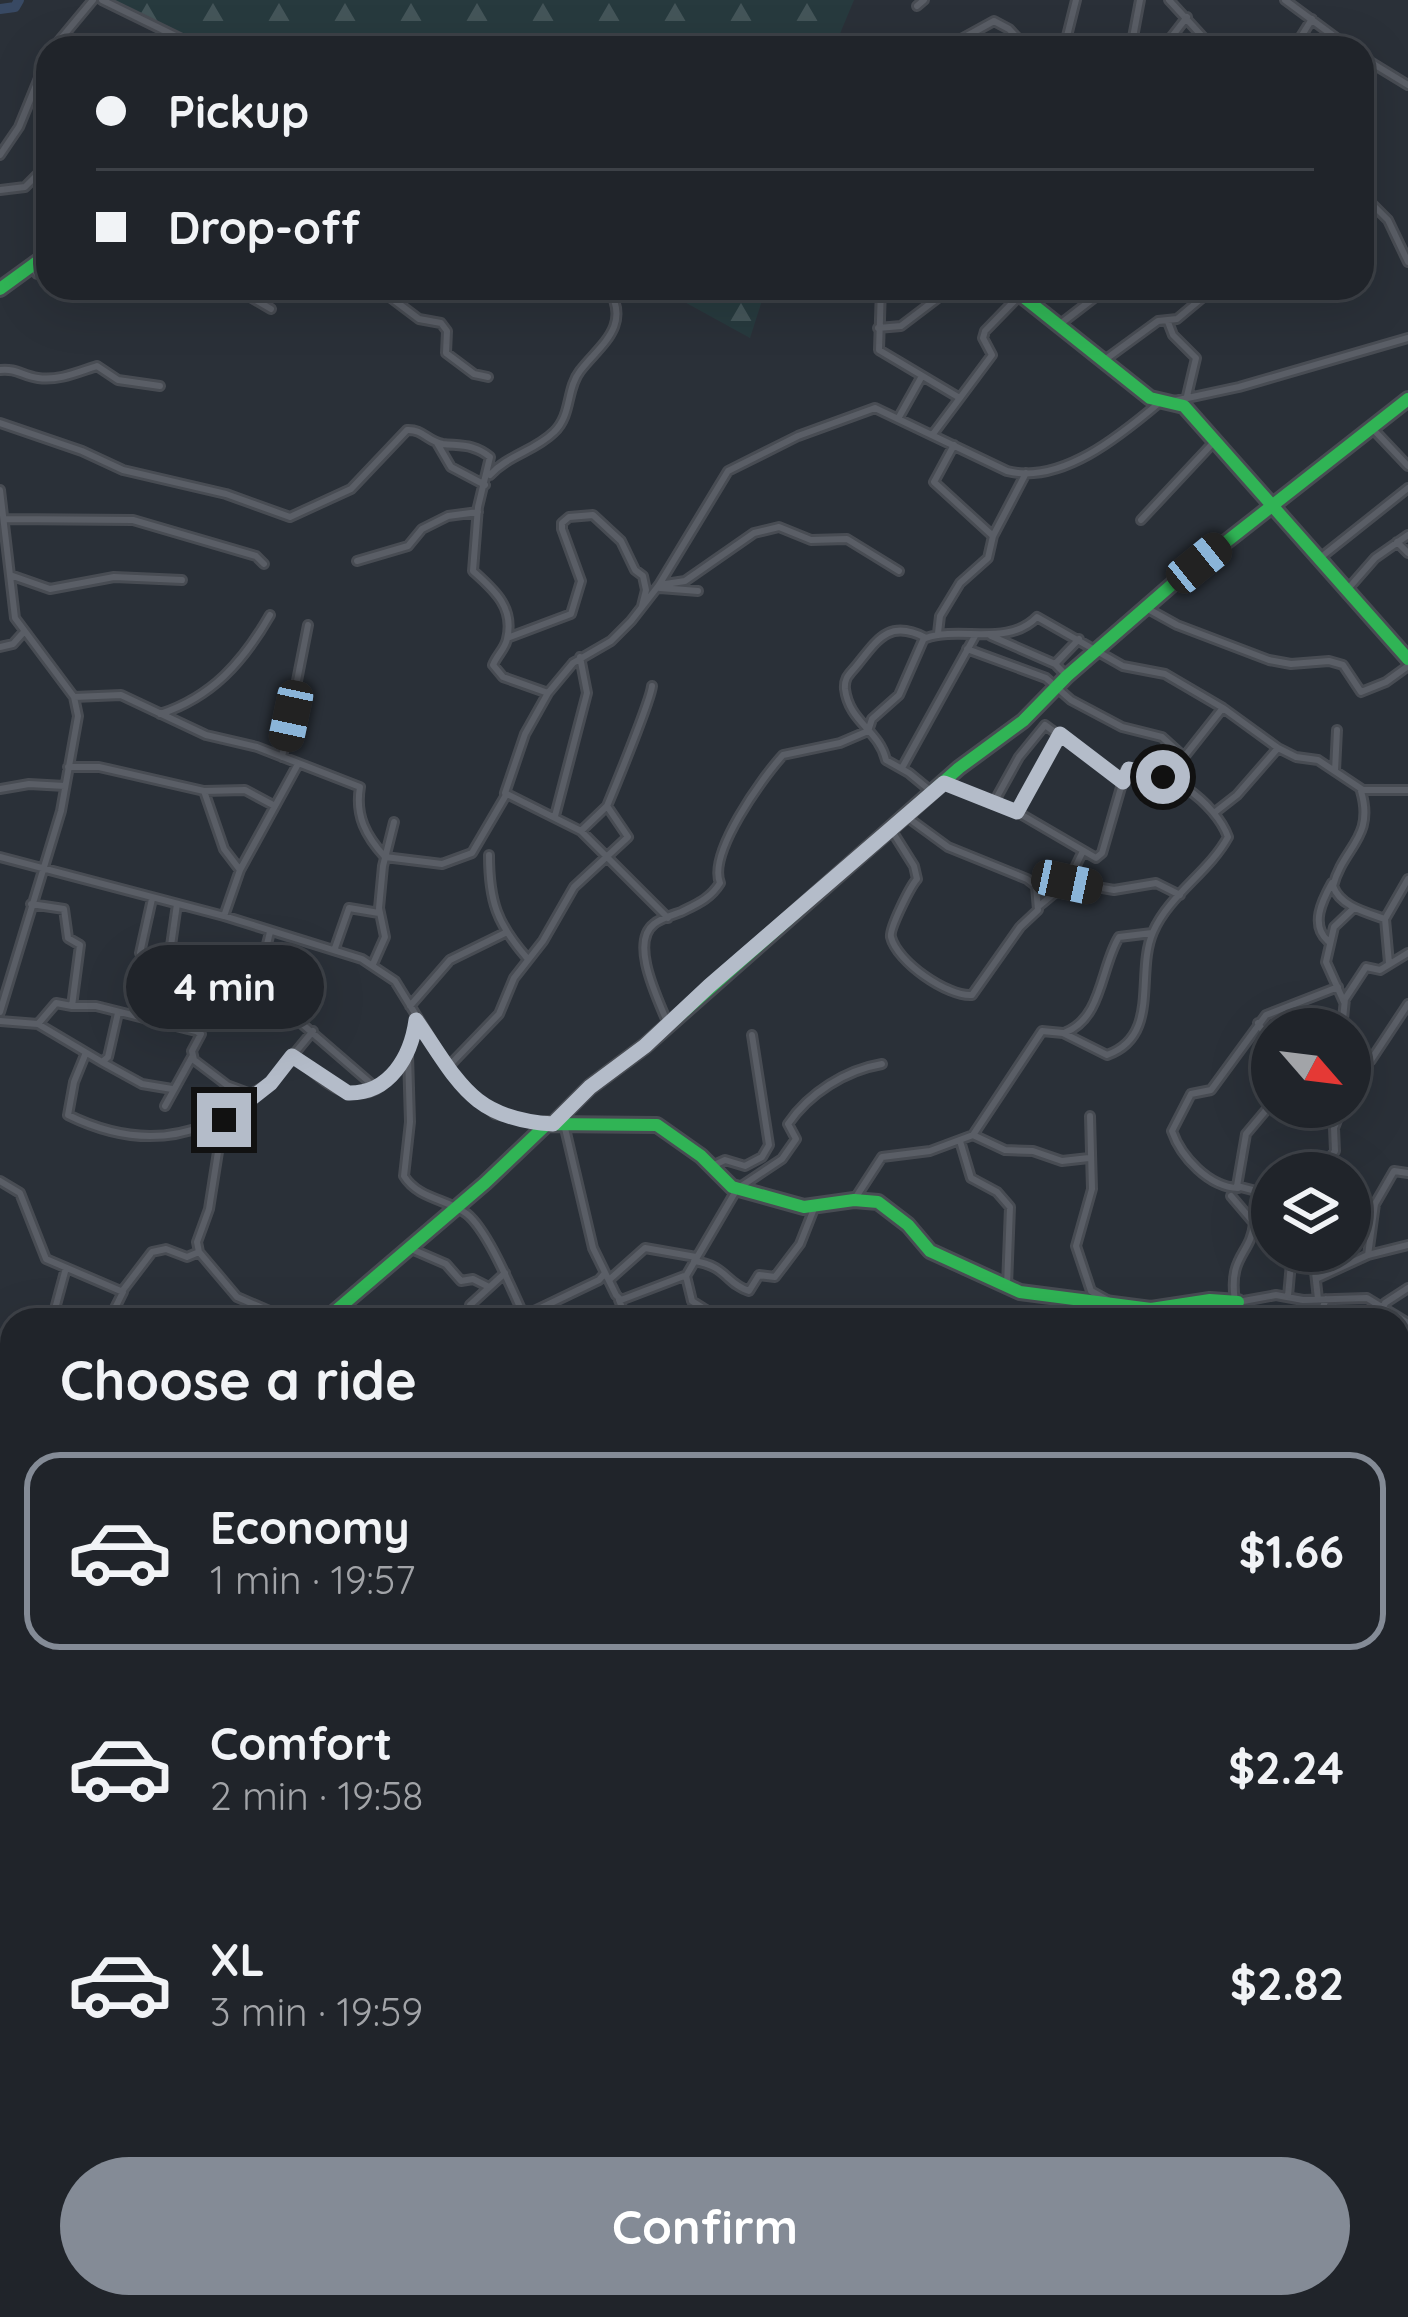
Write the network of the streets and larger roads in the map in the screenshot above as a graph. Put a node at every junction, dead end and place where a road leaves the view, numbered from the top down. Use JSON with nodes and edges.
{"nodes":[{"id":1,"x":98,"y":0,"type":"edge"},
{"id":2,"x":1076,"y":0,"type":"edge"},
{"id":3,"x":1140,"y":0,"type":"edge"},
{"id":4,"x":1169,"y":0,"type":"edge"},
{"id":5,"x":1286,"y":0,"type":"edge"},
{"id":6,"x":1187,"y":17,"type":"junction"},
{"id":7,"x":1312,"y":19,"type":"junction"},
{"id":8,"x":64,"y":36,"type":"edge"},
{"id":9,"x":174,"y":36,"type":"edge"},
{"id":10,"x":967,"y":36,"type":"edge"},
{"id":11,"x":1016,"y":36,"type":"edge"},
{"id":12,"x":1067,"y":36,"type":"edge"},
{"id":13,"x":1133,"y":36,"type":"edge"},
{"id":14,"x":1172,"y":36,"type":"edge"},
{"id":15,"x":1204,"y":36,"type":"edge"},
{"id":16,"x":1301,"y":36,"type":"edge"},
{"id":17,"x":1334,"y":36,"type":"edge"},
{"id":18,"x":1374,"y":64,"type":"edge"},
{"id":19,"x":1408,"y":85,"type":"edge"},
{"id":20,"x":36,"y":87,"type":"edge"},
{"id":21,"x":0,"y":155,"type":"edge"},
{"id":22,"x":36,"y":176,"type":"edge"},
{"id":23,"x":0,"y":190,"type":"edge"},
{"id":24,"x":1374,"y":206,"type":"edge"},
{"id":25,"x":1408,"y":262,"type":"edge"},
{"id":26,"x":36,"y":263,"type":"edge"},
{"id":27,"x":32,"y":266,"type":"junction"},
{"id":28,"x":36,"y":271,"type":"edge"},
{"id":29,"x":0,"y":289,"type":"edge"},
{"id":30,"x":256,"y":300,"type":"edge"},
{"id":31,"x":394,"y":300,"type":"edge"},
{"id":32,"x":613,"y":300,"type":"edge"},
{"id":33,"x":880,"y":300,"type":"edge"},
{"id":34,"x":935,"y":300,"type":"edge"},
{"id":35,"x":1010,"y":300,"type":"edge"},
{"id":36,"x":1028,"y":300,"type":"edge"},
{"id":37,"x":1092,"y":300,"type":"edge"},
{"id":38,"x":1198,"y":300,"type":"edge"},
{"id":39,"x":271,"y":309,"type":"dead end"},
{"id":40,"x":1168,"y":322,"type":"junction"},
{"id":41,"x":1059,"y":326,"type":"junction"},
{"id":42,"x":878,"y":328,"type":"junction"},
{"id":43,"x":1408,"y":338,"type":"edge"},
{"id":44,"x":1106,"y":359,"type":"junction"},
{"id":45,"x":0,"y":370,"type":"edge"},
{"id":46,"x":922,"y":376,"type":"junction"},
{"id":47,"x":488,"y":377,"type":"dead end"},
{"id":48,"x":160,"y":386,"type":"dead end"},
{"id":49,"x":1187,"y":396,"type":"junction"},
{"id":50,"x":958,"y":397,"type":"junction"},
{"id":51,"x":1408,"y":399,"type":"edge"},
{"id":52,"x":1163,"y":403,"type":"junction"},
{"id":53,"x":899,"y":417,"type":"junction"},
{"id":54,"x":0,"y":423,"type":"edge"},
{"id":55,"x":1370,"y":426,"type":"junction"},
{"id":56,"x":933,"y":434,"type":"junction"},
{"id":57,"x":437,"y":443,"type":"junction"},
{"id":58,"x":1213,"y":443,"type":"junction"},
{"id":59,"x":954,"y":445,"type":"junction"},
{"id":60,"x":1408,"y":466,"type":"edge"},
{"id":61,"x":1026,"y":473,"type":"junction"},
{"id":62,"x":486,"y":482,"type":"junction"},
{"id":63,"x":1408,"y":488,"type":"edge"},
{"id":64,"x":1,"y":496,"type":"edge"},
{"id":65,"x":1272,"y":505,"type":"junction"},
{"id":66,"x":478,"y":512,"type":"junction"},
{"id":67,"x":5,"y":519,"type":"junction"},
{"id":68,"x":1141,"y":520,"type":"dead end"},
{"id":69,"x":1408,"y":535,"type":"edge"},
{"id":70,"x":994,"y":536,"type":"junction"},
{"id":71,"x":1397,"y":542,"type":"junction"},
{"id":72,"x":1408,"y":553,"type":"edge"},
{"id":73,"x":1320,"y":558,"type":"junction"},
{"id":74,"x":358,"y":561,"type":"dead end"},
{"id":75,"x":264,"y":564,"type":"dead end"},
{"id":76,"x":899,"y":571,"type":"dead end"},
{"id":77,"x":10,"y":575,"type":"junction"},
{"id":78,"x":182,"y":580,"type":"dead end"},
{"id":79,"x":658,"y":586,"type":"junction"},
{"id":80,"x":1347,"y":590,"type":"junction"},
{"id":81,"x":698,"y":591,"type":"dead end"},
{"id":82,"x":642,"y":607,"type":"junction"},
{"id":83,"x":1146,"y":608,"type":"junction"},
{"id":84,"x":270,"y":615,"type":"dead end"},
{"id":85,"x":308,"y":625,"type":"dead end"},
{"id":86,"x":23,"y":633,"type":"junction"},
{"id":87,"x":938,"y":634,"type":"junction"},
{"id":88,"x":987,"y":634,"type":"junction"},
{"id":89,"x":975,"y":636,"type":"junction"},
{"id":90,"x":924,"y":638,"type":"junction"},
{"id":91,"x":1078,"y":639,"type":"junction"},
{"id":92,"x":507,"y":640,"type":"junction"},
{"id":93,"x":0,"y":647,"type":"edge"},
{"id":94,"x":968,"y":649,"type":"junction"},
{"id":95,"x":1098,"y":650,"type":"junction"},
{"id":96,"x":580,"y":657,"type":"junction"},
{"id":97,"x":1408,"y":662,"type":"edge"},
{"id":98,"x":1055,"y":664,"type":"junction"},
{"id":99,"x":1067,"y":676,"type":"junction"},
{"id":100,"x":652,"y":686,"type":"dead end"},
{"id":101,"x":1056,"y":687,"type":"junction"},
{"id":102,"x":548,"y":693,"type":"junction"},
{"id":103,"x":74,"y":697,"type":"junction"},
{"id":104,"x":1223,"y":708,"type":"junction"},
{"id":105,"x":157,"y":715,"type":"junction"},
{"id":106,"x":1337,"y":730,"type":"dead end"},
{"id":107,"x":868,"y":731,"type":"junction"},
{"id":108,"x":1060,"y":734,"type":"junction"},
{"id":109,"x":1278,"y":748,"type":"junction"},
{"id":110,"x":282,"y":758,"type":"junction"},
{"id":111,"x":298,"y":764,"type":"junction"},
{"id":112,"x":68,"y":767,"type":"junction"},
{"id":113,"x":902,"y":768,"type":"junction"},
{"id":114,"x":1335,"y":771,"type":"junction"},
{"id":115,"x":1123,"y":782,"type":"junction"},
{"id":116,"x":944,"y":783,"type":"junction"},
{"id":117,"x":64,"y":786,"type":"junction"},
{"id":118,"x":0,"y":789,"type":"edge"},
{"id":119,"x":204,"y":790,"type":"junction"},
{"id":120,"x":1408,"y":790,"type":"edge"},
{"id":121,"x":1360,"y":791,"type":"dead end"},
{"id":122,"x":932,"y":793,"type":"junction"},
{"id":123,"x":506,"y":795,"type":"junction"},
{"id":124,"x":993,"y":804,"type":"junction"},
{"id":125,"x":273,"y":806,"type":"junction"},
{"id":126,"x":607,"y":806,"type":"junction"},
{"id":127,"x":1017,"y":812,"type":"junction"},
{"id":128,"x":1214,"y":813,"type":"junction"},
{"id":129,"x":555,"y":817,"type":"junction"},
{"id":130,"x":907,"y":817,"type":"junction"},
{"id":131,"x":394,"y":822,"type":"dead end"},
{"id":132,"x":892,"y":831,"type":"junction"},
{"id":133,"x":581,"y":832,"type":"junction"},
{"id":134,"x":1083,"y":851,"type":"junction"},
{"id":135,"x":1,"y":856,"type":"edge"},
{"id":136,"x":489,"y":856,"type":"dead end"},
{"id":137,"x":385,"y":857,"type":"junction"},
{"id":138,"x":608,"y":858,"type":"junction"},
{"id":139,"x":41,"y":867,"type":"junction"},
{"id":140,"x":240,"y":870,"type":"junction"},
{"id":141,"x":1333,"y":879,"type":"junction"},
{"id":142,"x":1408,"y":879,"type":"edge"},
{"id":143,"x":1067,"y":882,"type":"junction"},
{"id":144,"x":1408,"y":894,"type":"edge"},
{"id":145,"x":1180,"y":895,"type":"junction"},
{"id":146,"x":152,"y":899,"type":"junction"},
{"id":147,"x":1396,"y":899,"type":"junction"},
{"id":148,"x":31,"y":904,"type":"junction"},
{"id":149,"x":177,"y":904,"type":"junction"},
{"id":150,"x":1039,"y":906,"type":"junction"},
{"id":151,"x":1354,"y":908,"type":"junction"},
{"id":152,"x":379,"y":913,"type":"junction"},
{"id":153,"x":224,"y":916,"type":"junction"},
{"id":154,"x":668,"y":918,"type":"junction"},
{"id":155,"x":1384,"y":919,"type":"junction"},
{"id":156,"x":270,"y":932,"type":"junction"},
{"id":157,"x":505,"y":933,"type":"junction"},
{"id":158,"x":1152,"y":933,"type":"junction"},
{"id":159,"x":1330,"y":943,"type":"junction"},
{"id":160,"x":334,"y":950,"type":"junction"},
{"id":161,"x":140,"y":953,"type":"dead end"},
{"id":162,"x":1408,"y":953,"type":"edge"},
{"id":163,"x":527,"y":958,"type":"junction"},
{"id":164,"x":1389,"y":963,"type":"junction"},
{"id":165,"x":373,"y":964,"type":"junction"},
{"id":166,"x":1337,"y":987,"type":"junction"},
{"id":167,"x":1344,"y":1002,"type":"junction"},
{"id":168,"x":1408,"y":1004,"type":"edge"},
{"id":169,"x":72,"y":1006,"type":"junction"},
{"id":170,"x":410,"y":1006,"type":"junction"},
{"id":171,"x":1278,"y":1008,"type":"edge"},
{"id":172,"x":1345,"y":1008,"type":"edge"},
{"id":173,"x":118,"y":1013,"type":"junction"},
{"id":174,"x":0,"y":1016,"type":"edge"},
{"id":175,"x":416,"y":1020,"type":"junction"},
{"id":176,"x":160,"y":1022,"type":"junction"},
{"id":177,"x":38,"y":1024,"type":"junction"},
{"id":178,"x":668,"y":1024,"type":"junction"},
{"id":179,"x":313,"y":1031,"type":"junction"},
{"id":180,"x":1063,"y":1033,"type":"junction"},
{"id":181,"x":1251,"y":1033,"type":"edge"},
{"id":182,"x":752,"y":1035,"type":"dead end"},
{"id":183,"x":85,"y":1055,"type":"junction"},
{"id":184,"x":408,"y":1055,"type":"junction"},
{"id":185,"x":292,"y":1056,"type":"junction"},
{"id":186,"x":192,"y":1057,"type":"junction"},
{"id":187,"x":1371,"y":1058,"type":"edge"},
{"id":188,"x":102,"y":1062,"type":"junction"},
{"id":189,"x":883,"y":1064,"type":"dead end"},
{"id":190,"x":448,"y":1067,"type":"junction"},
{"id":191,"x":375,"y":1088,"type":"junction"},
{"id":192,"x":172,"y":1089,"type":"junction"},
{"id":193,"x":256,"y":1094,"type":"junction"},
{"id":194,"x":165,"y":1106,"type":"dead end"},
{"id":195,"x":1090,"y":1116,"type":"dead end"},
{"id":196,"x":224,"y":1120,"type":"junction"},
{"id":197,"x":555,"y":1124,"type":"junction"},
{"id":198,"x":1253,"y":1128,"type":"edge"},
{"id":199,"x":973,"y":1135,"type":"junction"},
{"id":200,"x":959,"y":1141,"type":"junction"},
{"id":201,"x":1089,"y":1158,"type":"junction"},
{"id":202,"x":712,"y":1166,"type":"junction"},
{"id":203,"x":1408,"y":1171,"type":"edge"},
{"id":204,"x":0,"y":1181,"type":"edge"},
{"id":205,"x":1238,"y":1188,"type":"junction"},
{"id":206,"x":737,"y":1190,"type":"junction"},
{"id":207,"x":1251,"y":1190,"type":"edge"},
{"id":208,"x":1231,"y":1196,"type":"dead end"},
{"id":209,"x":854,"y":1200,"type":"junction"},
{"id":210,"x":815,"y":1206,"type":"junction"},
{"id":211,"x":453,"y":1208,"type":"junction"},
{"id":212,"x":1371,"y":1236,"type":"edge"},
{"id":213,"x":1408,"y":1245,"type":"edge"},
{"id":214,"x":409,"y":1248,"type":"junction"},
{"id":215,"x":199,"y":1252,"type":"junction"},
{"id":216,"x":1371,"y":1254,"type":"edge"},
{"id":217,"x":694,"y":1258,"type":"junction"},
{"id":218,"x":66,"y":1268,"type":"junction"},
{"id":219,"x":1290,"y":1272,"type":"edge"},
{"id":220,"x":1314,"y":1272,"type":"edge"},
{"id":221,"x":1331,"y":1272,"type":"edge"},
{"id":222,"x":505,"y":1273,"type":"junction"},
{"id":223,"x":607,"y":1276,"type":"junction"},
{"id":224,"x":686,"y":1276,"type":"junction"},
{"id":225,"x":1318,"y":1278,"type":"junction"},
{"id":226,"x":488,"y":1286,"type":"junction"},
{"id":227,"x":1006,"y":1286,"type":"junction"},
{"id":228,"x":1408,"y":1288,"type":"edge"},
{"id":229,"x":122,"y":1292,"type":"junction"},
{"id":230,"x":1288,"y":1296,"type":"junction"},
{"id":231,"x":618,"y":1297,"type":"junction"},
{"id":232,"x":1322,"y":1299,"type":"junction"},
{"id":233,"x":1236,"y":1302,"type":"junction"},
{"id":234,"x":1383,"y":1307,"type":"joint"},
{"id":235,"x":55,"y":1308,"type":"edge"},
{"id":236,"x":115,"y":1308,"type":"edge"},
{"id":237,"x":262,"y":1308,"type":"edge"},
{"id":238,"x":339,"y":1308,"type":"edge"},
{"id":239,"x":469,"y":1308,"type":"edge"},
{"id":240,"x":521,"y":1308,"type":"edge"},
{"id":241,"x":544,"y":1308,"type":"edge"},
{"id":242,"x":622,"y":1308,"type":"edge"},
{"id":243,"x":703,"y":1308,"type":"edge"},
{"id":244,"x":1126,"y":1308,"type":"joint"},
{"id":245,"x":1168,"y":1308,"type":"edge"},
{"id":246,"x":1231,"y":1308,"type":"edge"},
{"id":247,"x":1320,"y":1308,"type":"edge"}],
"edges":[{"from":1,"to":8,"type":"street"},
{"from":1,"to":9,"type":"street"},
{"from":2,"to":12,"type":"street"},
{"from":3,"to":13,"type":"street"},
{"from":4,"to":6,"type":"street"},
{"from":5,"to":7,"type":"street"},
{"from":6,"to":14,"type":"street"},
{"from":6,"to":15,"type":"street"},
{"from":7,"to":16,"type":"street"},
{"from":7,"to":17,"type":"street"},
{"from":10,"to":11,"type":"street"},
{"from":18,"to":19,"type":"street"},
{"from":20,"to":21,"type":"street"},
{"from":22,"to":23,"type":"street"},
{"from":24,"to":25,"type":"street"},
{"from":26,"to":27,"type":"street"},
{"from":27,"to":28,"type":"street"},
{"from":27,"to":29,"type":"street"},
{"from":30,"to":39,"type":"street"},
{"from":31,"to":47,"type":"street"},
{"from":32,"to":62,"type":"street"},
{"from":33,"to":42,"type":"street"},
{"from":34,"to":42,"type":"street"},
{"from":35,"to":50,"type":"street"},
{"from":36,"to":41,"type":"street"},
{"from":37,"to":41,"type":"street"},
{"from":38,"to":40,"type":"street"},
{"from":40,"to":44,"type":"street"},
{"from":40,"to":49,"type":"street"},
{"from":41,"to":44,"type":"street"},
{"from":42,"to":46,"type":"street"},
{"from":43,"to":49,"type":"street"},
{"from":44,"to":52,"type":"street"},
{"from":45,"to":48,"type":"street"},
{"from":46,"to":50,"type":"street"},
{"from":46,"to":53,"type":"street"},
{"from":49,"to":52,"type":"street"},
{"from":50,"to":56,"type":"street"},
{"from":51,"to":55,"type":"street"},
{"from":52,"to":58,"type":"street"},
{"from":52,"to":61,"type":"street"},
{"from":53,"to":56,"type":"street"},
{"from":53,"to":79,"type":"street"},
{"from":54,"to":57,"type":"street"},
{"from":55,"to":60,"type":"street"},
{"from":55,"to":65,"type":"street"},
{"from":56,"to":59,"type":"street"},
{"from":57,"to":62,"type":"street"},
{"from":57,"to":62,"type":"street"},
{"from":58,"to":65,"type":"street"},
{"from":58,"to":68,"type":"street"},
{"from":59,"to":61,"type":"street"},
{"from":59,"to":70,"type":"street"},
{"from":61,"to":70,"type":"street"},
{"from":62,"to":66,"type":"street"},
{"from":63,"to":73,"type":"street"},
{"from":64,"to":67,"type":"street"},
{"from":65,"to":73,"type":"street"},
{"from":65,"to":83,"type":"street"},
{"from":66,"to":74,"type":"street"},
{"from":66,"to":92,"type":"street"},
{"from":67,"to":75,"type":"street"},
{"from":67,"to":77,"type":"street"},
{"from":69,"to":71,"type":"street"},
{"from":70,"to":87,"type":"street"},
{"from":71,"to":72,"type":"street"},
{"from":71,"to":80,"type":"street"},
{"from":73,"to":80,"type":"street"},
{"from":76,"to":79,"type":"street"},
{"from":77,"to":78,"type":"street"},
{"from":77,"to":86,"type":"street"},
{"from":79,"to":81,"type":"street"},
{"from":79,"to":82,"type":"street"},
{"from":80,"to":97,"type":"street"},
{"from":82,"to":92,"type":"street"},
{"from":82,"to":96,"type":"street"},
{"from":83,"to":95,"type":"street"},
{"from":83,"to":97,"type":"street"},
{"from":84,"to":105,"type":"street"},
{"from":85,"to":110,"type":"street"},
{"from":86,"to":93,"type":"street"},
{"from":86,"to":103,"type":"street"},
{"from":87,"to":89,"type":"street"},
{"from":87,"to":90,"type":"street"},
{"from":88,"to":89,"type":"street"},
{"from":88,"to":91,"type":"street"},
{"from":88,"to":98,"type":"street"},
{"from":89,"to":94,"type":"street"},
{"from":90,"to":107,"type":"street"},
{"from":90,"to":107,"type":"street"},
{"from":91,"to":95,"type":"street"},
{"from":91,"to":98,"type":"street"},
{"from":92,"to":102,"type":"street"},
{"from":94,"to":101,"type":"street"},
{"from":94,"to":113,"type":"street"},
{"from":95,"to":99,"type":"street"},
{"from":95,"to":104,"type":"street"},
{"from":96,"to":102,"type":"street"},
{"from":96,"to":129,"type":"street"},
{"from":98,"to":99,"type":"street"},
{"from":99,"to":101,"type":"street"},
{"from":100,"to":126,"type":"street"},
{"from":101,"to":104,"type":"street"},
{"from":101,"to":116,"type":"street"},
{"from":102,"to":123,"type":"street"},
{"from":103,"to":105,"type":"street"},
{"from":103,"to":112,"type":"street"},
{"from":104,"to":109,"type":"street"},
{"from":105,"to":110,"type":"street"},
{"from":106,"to":114,"type":"street"},
{"from":107,"to":113,"type":"street"},
{"from":107,"to":154,"type":"street"},
{"from":108,"to":115,"type":"street"},
{"from":108,"to":124,"type":"street"},
{"from":108,"to":127,"type":"street"},
{"from":109,"to":114,"type":"street"},
{"from":109,"to":128,"type":"street"},
{"from":110,"to":111,"type":"street"},
{"from":111,"to":125,"type":"street"},
{"from":111,"to":137,"type":"street"},
{"from":112,"to":117,"type":"street"},
{"from":112,"to":119,"type":"street"},
{"from":113,"to":122,"type":"street"},
{"from":114,"to":120,"type":"street"},
{"from":115,"to":128,"type":"street"},
{"from":115,"to":134,"type":"street"},
{"from":116,"to":122,"type":"street"},
{"from":116,"to":124,"type":"street"},
{"from":117,"to":118,"type":"street"},
{"from":117,"to":139,"type":"street"},
{"from":119,"to":125,"type":"street"},
{"from":119,"to":140,"type":"street"},
{"from":121,"to":141,"type":"street"},
{"from":122,"to":130,"type":"street"},
{"from":123,"to":129,"type":"street"},
{"from":123,"to":137,"type":"street"},
{"from":124,"to":127,"type":"street"},
{"from":125,"to":140,"type":"street"},
{"from":126,"to":133,"type":"street"},
{"from":126,"to":138,"type":"street"},
{"from":127,"to":134,"type":"street"},
{"from":128,"to":145,"type":"street"},
{"from":129,"to":133,"type":"street"},
{"from":130,"to":132,"type":"street"},
{"from":130,"to":150,"type":"street"},
{"from":131,"to":137,"type":"street"},
{"from":132,"to":150,"type":"street"},
{"from":132,"to":178,"type":"street"},
{"from":133,"to":138,"type":"street"},
{"from":134,"to":143,"type":"street"},
{"from":135,"to":139,"type":"street"},
{"from":136,"to":157,"type":"street"},
{"from":137,"to":152,"type":"street"},
{"from":138,"to":154,"type":"street"},
{"from":138,"to":163,"type":"street"},
{"from":139,"to":146,"type":"street"},
{"from":139,"to":148,"type":"street"},
{"from":140,"to":153,"type":"street"},
{"from":141,"to":151,"type":"street"},
{"from":141,"to":159,"type":"street"},
{"from":142,"to":147,"type":"street"},
{"from":143,"to":145,"type":"street"},
{"from":143,"to":150,"type":"street"},
{"from":144,"to":147,"type":"street"},
{"from":145,"to":158,"type":"street"},
{"from":146,"to":149,"type":"street"},
{"from":146,"to":161,"type":"street"},
{"from":147,"to":155,"type":"street"},
{"from":148,"to":169,"type":"street"},
{"from":148,"to":174,"type":"street"},
{"from":149,"to":153,"type":"street"},
{"from":149,"to":176,"type":"street"},
{"from":151,"to":155,"type":"street"},
{"from":151,"to":159,"type":"street"},
{"from":152,"to":160,"type":"street"},
{"from":152,"to":165,"type":"street"},
{"from":153,"to":156,"type":"street"},
{"from":154,"to":178,"type":"street"},
{"from":155,"to":164,"type":"street"},
{"from":156,"to":160,"type":"street"},
{"from":156,"to":179,"type":"street"},
{"from":157,"to":163,"type":"street"},
{"from":157,"to":170,"type":"street"},
{"from":158,"to":180,"type":"street"},
{"from":158,"to":180,"type":"street"},
{"from":159,"to":166,"type":"street"},
{"from":160,"to":165,"type":"street"},
{"from":162,"to":164,"type":"street"},
{"from":163,"to":190,"type":"street"},
{"from":164,"to":167,"type":"street"},
{"from":165,"to":170,"type":"street"},
{"from":166,"to":167,"type":"street"},
{"from":166,"to":171,"type":"street"},
{"from":167,"to":172,"type":"street"},
{"from":168,"to":187,"type":"street"},
{"from":169,"to":173,"type":"street"},
{"from":169,"to":177,"type":"street"},
{"from":170,"to":175,"type":"street"},
{"from":173,"to":176,"type":"street"},
{"from":173,"to":188,"type":"street"},
{"from":174,"to":177,"type":"street"},
{"from":175,"to":184,"type":"street"},
{"from":175,"to":190,"type":"street"},
{"from":176,"to":186,"type":"street"},
{"from":177,"to":183,"type":"street"},
{"from":178,"to":197,"type":"street"},
{"from":179,"to":185,"type":"street"},
{"from":179,"to":191,"type":"street"},
{"from":180,"to":199,"type":"street"},
{"from":181,"to":205,"type":"street"},
{"from":182,"to":202,"type":"street"},
{"from":183,"to":188,"type":"street"},
{"from":183,"to":196,"type":"street"},
{"from":184,"to":191,"type":"street"},
{"from":184,"to":211,"type":"street"},
{"from":185,"to":191,"type":"street"},
{"from":185,"to":193,"type":"street"},
{"from":186,"to":192,"type":"street"},
{"from":186,"to":193,"type":"street"},
{"from":188,"to":192,"type":"street"},
{"from":189,"to":206,"type":"street"},
{"from":190,"to":197,"type":"street"},
{"from":192,"to":194,"type":"street"},
{"from":193,"to":196,"type":"street"},
{"from":195,"to":201,"type":"street"},
{"from":196,"to":215,"type":"street"},
{"from":197,"to":202,"type":"street"},
{"from":197,"to":211,"type":"street"},
{"from":197,"to":223,"type":"street"},
{"from":198,"to":205,"type":"street"},
{"from":199,"to":200,"type":"street"},
{"from":199,"to":201,"type":"street"},
{"from":200,"to":209,"type":"street"},
{"from":200,"to":227,"type":"street"},
{"from":201,"to":244,"type":"street"},
{"from":202,"to":206,"type":"street"},
{"from":203,"to":212,"type":"street"},
{"from":204,"to":218,"type":"street"},
{"from":205,"to":207,"type":"street"},
{"from":206,"to":210,"type":"street"},
{"from":206,"to":217,"type":"street"},
{"from":208,"to":233,"type":"street"},
{"from":209,"to":210,"type":"street"},
{"from":209,"to":227,"type":"street"},
{"from":210,"to":217,"type":"street"},
{"from":211,"to":214,"type":"street"},
{"from":211,"to":222,"type":"street"},
{"from":213,"to":216,"type":"street"},
{"from":214,"to":226,"type":"street"},
{"from":214,"to":238,"type":"street"},
{"from":215,"to":229,"type":"street"},
{"from":215,"to":237,"type":"street"},
{"from":217,"to":223,"type":"street"},
{"from":217,"to":224,"type":"street"},
{"from":218,"to":229,"type":"street"},
{"from":218,"to":235,"type":"street"},
{"from":219,"to":230,"type":"street"},
{"from":220,"to":225,"type":"street"},
{"from":221,"to":225,"type":"street"},
{"from":222,"to":226,"type":"street"},
{"from":222,"to":240,"type":"street"},
{"from":223,"to":231,"type":"street"},
{"from":223,"to":241,"type":"street"},
{"from":224,"to":231,"type":"street"},
{"from":224,"to":243,"type":"street"},
{"from":225,"to":232,"type":"street"},
{"from":226,"to":239,"type":"street"},
{"from":227,"to":244,"type":"street"},
{"from":228,"to":234,"type":"street"},
{"from":229,"to":236,"type":"street"},
{"from":230,"to":232,"type":"street"},
{"from":230,"to":233,"type":"street"},
{"from":231,"to":242,"type":"street"},
{"from":232,"to":234,"type":"street"},
{"from":232,"to":247,"type":"street"},
{"from":233,"to":245,"type":"street"},
{"from":233,"to":246,"type":"street"}]}
